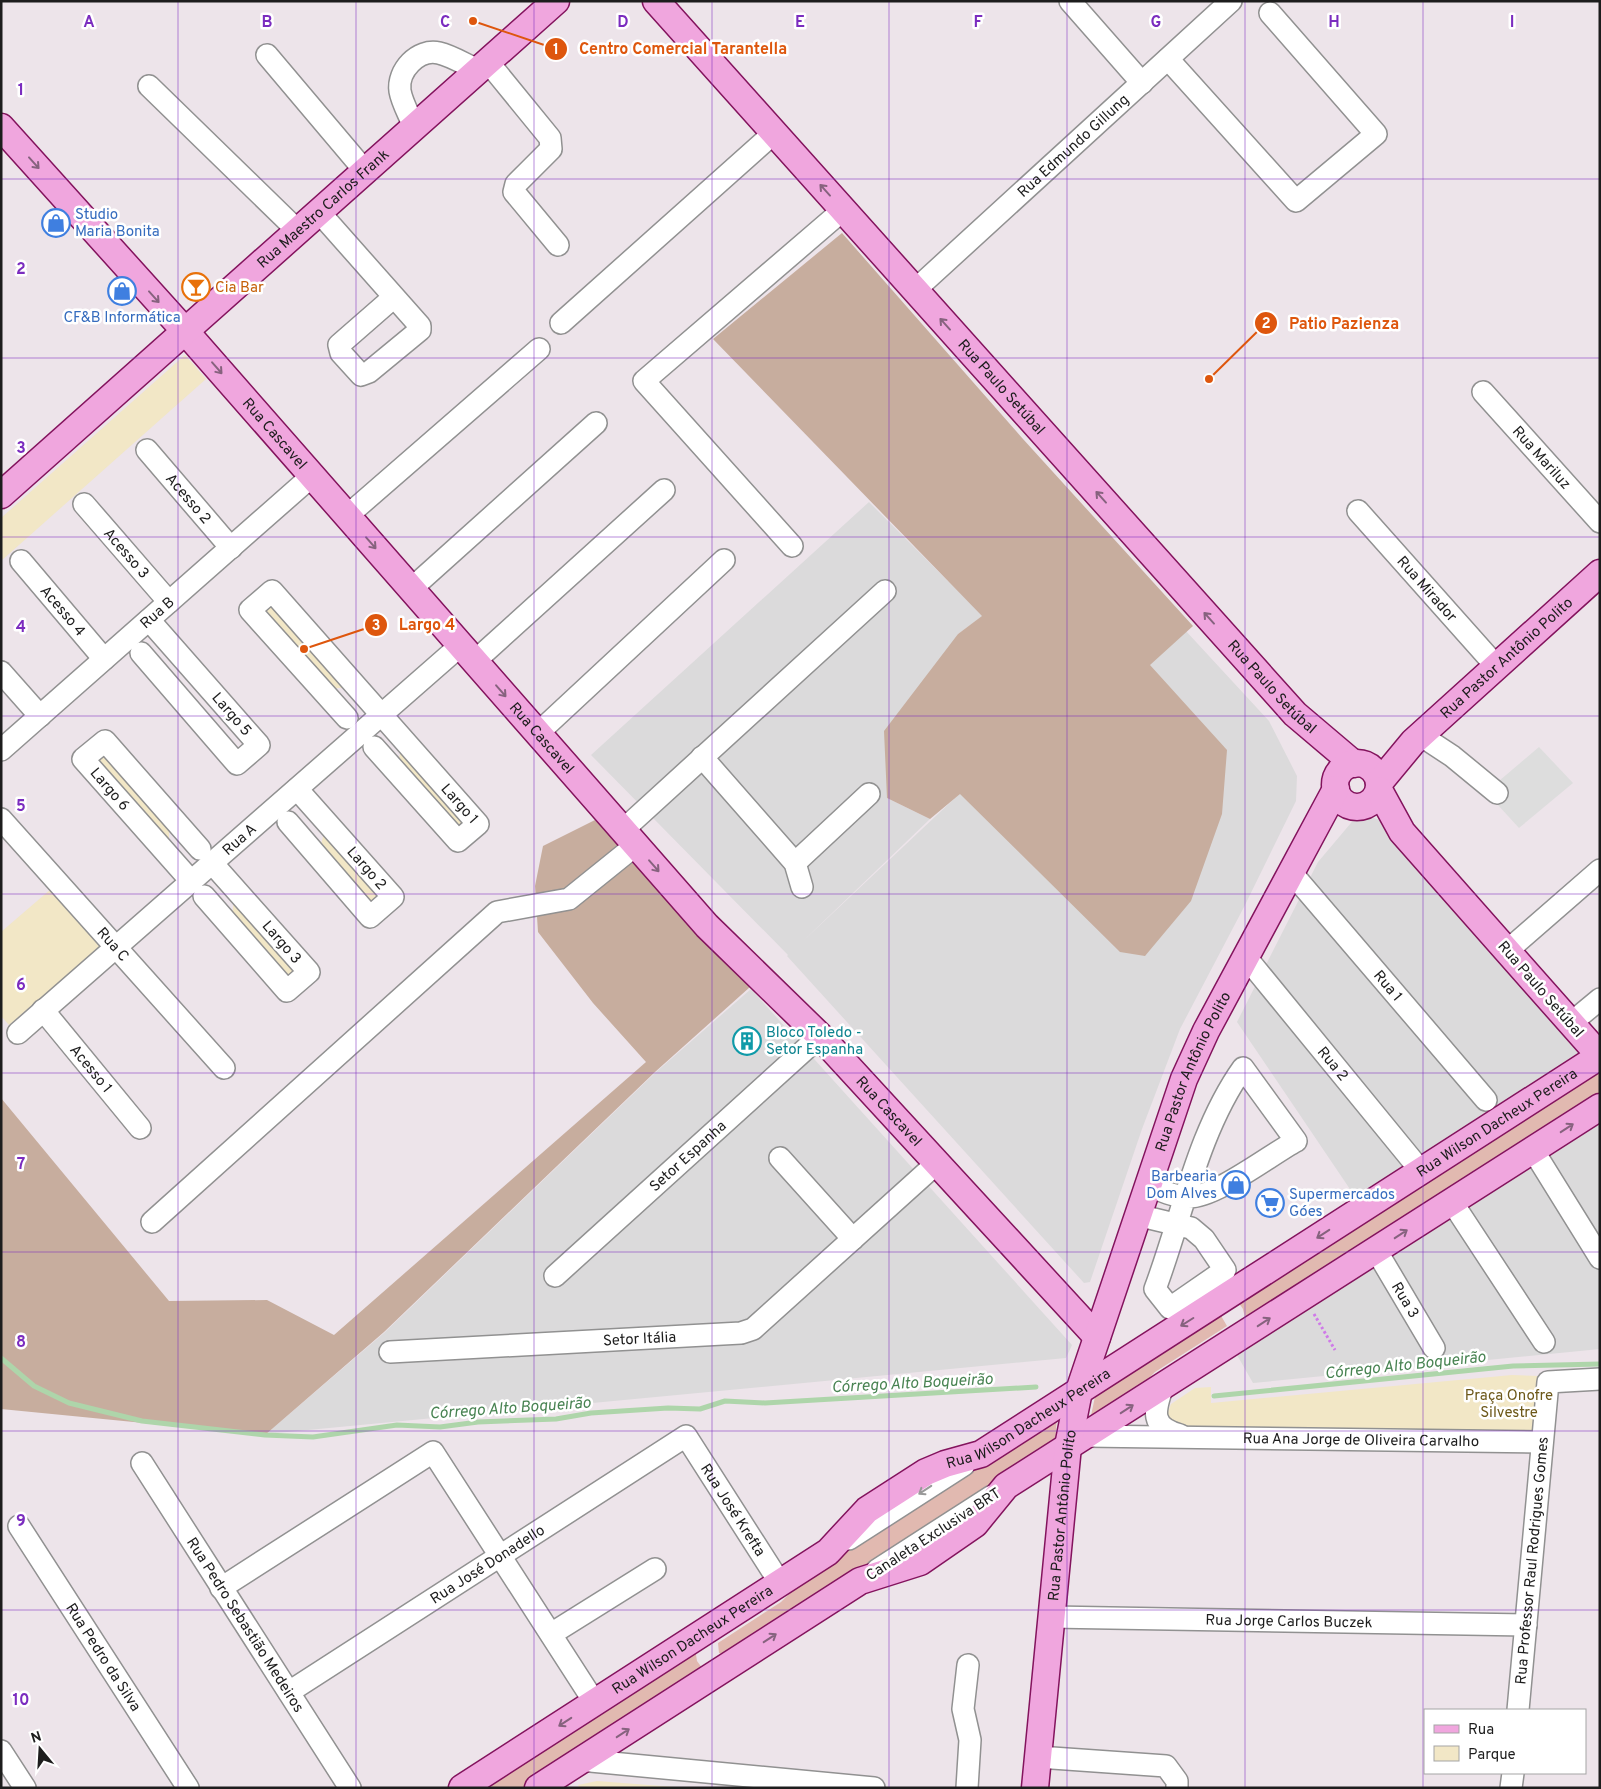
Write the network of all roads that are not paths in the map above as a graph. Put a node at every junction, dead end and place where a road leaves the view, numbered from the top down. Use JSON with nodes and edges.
{"nodes":[{"id":1,"x":556,"y":1,"type":"edge"},
{"id":2,"x":656,"y":1,"type":"edge"},
{"id":3,"x":1070,"y":1,"type":"edge"},
{"id":4,"x":1231,"y":1,"type":"edge"},
{"id":5,"x":1270,"y":13,"type":"dead end"},
{"id":6,"x":267,"y":55,"type":"dead end"},
{"id":7,"x":1168,"y":59,"type":"junction"},
{"id":8,"x":483,"y":66,"type":"junction"},
{"id":9,"x":1142,"y":83,"type":"junction"},
{"id":10,"x":149,"y":86,"type":"dead end"},
{"id":11,"x":1,"y":127,"type":"edge"},
{"id":12,"x":414,"y":127,"type":"junction"},
{"id":13,"x":774,"y":133,"type":"junction"},
{"id":14,"x":365,"y":171,"type":"junction"},
{"id":15,"x":844,"y":210,"type":"junction"},
{"id":16,"x":319,"y":212,"type":"junction"},
{"id":17,"x":298,"y":231,"type":"junction"},
{"id":18,"x":558,"y":246,"type":"dead end"},
{"id":19,"x":915,"y":290,"type":"junction"},
{"id":20,"x":394,"y":297,"type":"dead end"},
{"id":21,"x":561,"y":323,"type":"dead end"},
{"id":22,"x":185,"y":331,"type":"junction"},
{"id":23,"x":539,"y":349,"type":"dead end"},
{"id":24,"x":1483,"y":392,"type":"dead end"},
{"id":25,"x":596,"y":423,"type":"dead end"},
{"id":26,"x":147,"y":450,"type":"dead end"},
{"id":27,"x":312,"y":476,"type":"junction"},
{"id":28,"x":664,"y":490,"type":"dead end"},
{"id":29,"x":1,"y":495,"type":"edge"},
{"id":30,"x":84,"y":504,"type":"dead end"},
{"id":31,"x":1358,"y":511,"type":"dead end"},
{"id":32,"x":347,"y":516,"type":"junction"},
{"id":33,"x":1600,"y":522,"type":"edge"},
{"id":34,"x":792,"y":546,"type":"dead end"},
{"id":35,"x":231,"y":548,"type":"junction"},
{"id":36,"x":724,"y":560,"type":"dead end"},
{"id":37,"x":21,"y":561,"type":"dead end"},
{"id":38,"x":1600,"y":573,"type":"edge"},
{"id":39,"x":411,"y":589,"type":"junction"},
{"id":40,"x":885,"y":591,"type":"dead end"},
{"id":41,"x":169,"y":602,"type":"junction"},
{"id":42,"x":149,"y":620,"type":"junction"},
{"id":43,"x":172,"y":646,"type":"junction"},
{"id":44,"x":141,"y":653,"type":"dead end"},
{"id":45,"x":468,"y":653,"type":"junction"},
{"id":46,"x":104,"y":659,"type":"junction"},
{"id":47,"x":1496,"y":666,"type":"junction"},
{"id":48,"x":1,"y":672,"type":"edge"},
{"id":49,"x":167,"y":682,"type":"junction"},
{"id":50,"x":363,"y":694,"type":"junction"},
{"id":51,"x":328,"y":697,"type":"junction"},
{"id":52,"x":381,"y":714,"type":"junction"},
{"id":53,"x":40,"y":716,"type":"junction"},
{"id":54,"x":347,"y":718,"type":"dead end"},
{"id":55,"x":538,"y":733,"type":"junction"},
{"id":56,"x":399,"y":735,"type":"junction"},
{"id":57,"x":1416,"y":738,"type":"junction"},
{"id":58,"x":374,"y":747,"type":"dead end"},
{"id":59,"x":1,"y":750,"type":"edge"},
{"id":60,"x":702,"y":757,"type":"junction"},
{"id":61,"x":391,"y":767,"type":"junction"},
{"id":62,"x":1366,"y":786,"type":"junction"},
{"id":63,"x":297,"y":789,"type":"junction"},
{"id":64,"x":1496,"y":793,"type":"dead end"},
{"id":65,"x":869,"y":794,"type":"dead end"},
{"id":66,"x":321,"y":815,"type":"junction"},
{"id":67,"x":1,"y":819,"type":"edge"},
{"id":68,"x":175,"y":821,"type":"junction"},
{"id":69,"x":288,"y":822,"type":"dead end"},
{"id":70,"x":629,"y":837,"type":"junction"},
{"id":71,"x":1309,"y":842,"type":"junction"},
{"id":72,"x":313,"y":850,"type":"junction"},
{"id":73,"x":206,"y":856,"type":"junction"},
{"id":74,"x":174,"y":862,"type":"junction"},
{"id":75,"x":795,"y":863,"type":"junction"},
{"id":76,"x":1600,"y":870,"type":"edge"},
{"id":77,"x":1290,"y":871,"type":"junction"},
{"id":78,"x":231,"y":884,"type":"junction"},
{"id":79,"x":802,"y":887,"type":"dead end"},
{"id":80,"x":197,"y":888,"type":"junction"},
{"id":81,"x":228,"y":923,"type":"junction"},
{"id":82,"x":115,"y":947,"type":"junction"},
{"id":83,"x":1507,"y":951,"type":"junction"},
{"id":84,"x":1245,"y":956,"type":"junction"},
{"id":85,"x":1600,"y":998,"type":"edge"},
{"id":86,"x":43,"y":1010,"type":"junction"},
{"id":87,"x":1571,"y":1023,"type":"junction"},
{"id":88,"x":18,"y":1033,"type":"dead end"},
{"id":89,"x":820,"y":1036,"type":"junction"},
{"id":90,"x":1600,"y":1056,"type":"edge"},
{"id":91,"x":224,"y":1068,"type":"dead end"},
{"id":92,"x":1486,"y":1100,"type":"dead end"},
{"id":93,"x":1600,"y":1107,"type":"edge"},
{"id":94,"x":140,"y":1128,"type":"dead end"},
{"id":95,"x":1533,"y":1150,"type":"junction"},
{"id":96,"x":780,"y":1158,"type":"dead end"},
{"id":97,"x":937,"y":1163,"type":"junction"},
{"id":98,"x":1421,"y":1171,"type":"junction"},
{"id":99,"x":1147,"y":1185,"type":"junction"},
{"id":100,"x":1186,"y":1198,"type":"junction"},
{"id":101,"x":1452,"y":1202,"type":"junction"},
{"id":102,"x":1137,"y":1215,"type":"junction"},
{"id":103,"x":152,"y":1222,"type":"dead end"},
{"id":104,"x":853,"y":1239,"type":"junction"},
{"id":105,"x":1376,"y":1250,"type":"junction"},
{"id":106,"x":1600,"y":1258,"type":"edge"},
{"id":107,"x":555,"y":1276,"type":"dead end"},
{"id":108,"x":1208,"y":1308,"type":"junction"},
{"id":109,"x":1100,"y":1328,"type":"junction"},
{"id":110,"x":1544,"y":1342,"type":"dead end"},
{"id":111,"x":1231,"y":1343,"type":"junction"},
{"id":112,"x":1434,"y":1348,"type":"dead end"},
{"id":113,"x":1142,"y":1350,"type":"junction"},
{"id":114,"x":390,"y":1352,"type":"dead end"},
{"id":115,"x":1600,"y":1379,"type":"edge"},
{"id":116,"x":1163,"y":1386,"type":"junction"},
{"id":117,"x":1079,"y":1391,"type":"junction"},
{"id":118,"x":686,"y":1436,"type":"joint"},
{"id":119,"x":1180,"y":1436,"type":"junction"},
{"id":120,"x":1077,"y":1441,"type":"junction"},
{"id":121,"x":1542,"y":1442,"type":"junction"},
{"id":122,"x":142,"y":1464,"type":"dead end"},
{"id":123,"x":1014,"y":1481,"type":"junction"},
{"id":124,"x":1063,"y":1500,"type":"junction"},
{"id":125,"x":19,"y":1526,"type":"dead end"},
{"id":126,"x":500,"y":1556,"type":"junction"},
{"id":127,"x":655,"y":1569,"type":"dead end"},
{"id":128,"x":780,"y":1583,"type":"junction"},
{"id":129,"x":221,"y":1588,"type":"junction"},
{"id":130,"x":1052,"y":1617,"type":"junction"},
{"id":131,"x":1526,"y":1625,"type":"junction"},
{"id":132,"x":709,"y":1629,"type":"junction"},
{"id":133,"x":551,"y":1634,"type":"junction"},
{"id":134,"x":729,"y":1664,"type":"junction"},
{"id":135,"x":968,"y":1665,"type":"dead end"},
{"id":136,"x":289,"y":1692,"type":"junction"},
{"id":137,"x":595,"y":1703,"type":"junction"},
{"id":138,"x":1518,"y":1709,"type":"edge"},
{"id":139,"x":1,"y":1751,"type":"edge"},
{"id":140,"x":1038,"y":1757,"type":"junction"},
{"id":141,"x":580,"y":1760,"type":"junction"},
{"id":142,"x":1513,"y":1774,"type":"edge"},
{"id":143,"x":25,"y":1788,"type":"edge"},
{"id":144,"x":188,"y":1788,"type":"edge"},
{"id":145,"x":350,"y":1788,"type":"edge"},
{"id":146,"x":462,"y":1788,"type":"edge"},
{"id":147,"x":538,"y":1788,"type":"edge"},
{"id":148,"x":874,"y":1788,"type":"edge"},
{"id":149,"x":967,"y":1788,"type":"edge"},
{"id":150,"x":1035,"y":1788,"type":"edge"},
{"id":151,"x":1177,"y":1788,"type":"edge"},
{"id":152,"x":1511,"y":1788,"type":"edge"}],
"edges":[{"from":1,"to":8,"type":"main road","name":"Rua Maestro Carlos Frank"},
{"from":2,"to":13,"type":"main road","name":"Rua Paulo Setúbal"},
{"from":3,"to":9,"type":"street"},
{"from":4,"to":7,"type":"street","name":"Rua Edmundo Gillung"},
{"from":5,"to":7,"type":"street"},
{"from":6,"to":14,"type":"street"},
{"from":7,"to":9,"type":"street","name":"Rua Edmundo Gillung"},
{"from":8,"to":12,"type":"main road","name":"Rua Maestro Carlos Frank"},
{"from":8,"to":12,"type":"street"},
{"from":8,"to":18,"type":"street"},
{"from":9,"to":19,"type":"street","name":"Rua Edmundo Gillung"},
{"from":10,"to":17,"type":"street"},
{"from":11,"to":22,"type":"main road","name":"Rua Cascavel","one_way":true},
{"from":12,"to":14,"type":"main road","name":"Rua Maestro Carlos Frank"},
{"from":15,"to":13,"type":"main road","name":"Rua Paulo Setúbal","one_way":true},
{"from":13,"to":21,"type":"street"},
{"from":14,"to":16,"type":"main road","name":"Rua Maestro Carlos Frank"},
{"from":15,"to":19,"type":"main road","name":"Rua Paulo Setúbal"},
{"from":15,"to":34,"type":"street"},
{"from":16,"to":17,"type":"main road","name":"Rua Maestro Carlos Frank"},
{"from":16,"to":20,"type":"street"},
{"from":17,"to":22,"type":"main road","name":"Rua Maestro Carlos Frank"},
{"from":62,"to":19,"type":"main road","name":"Rua Paulo Setúbal","one_way":true},
{"from":22,"to":27,"type":"main road","name":"Rua Cascavel","one_way":true},
{"from":22,"to":29,"type":"main road","name":"Rua Maestro Carlos Frank"},
{"from":23,"to":32,"type":"street"},
{"from":24,"to":33,"type":"street","name":"Rua Mariluz"},
{"from":25,"to":39,"type":"street"},
{"from":26,"to":35,"type":"street","name":"Acesso 2"},
{"from":27,"to":32,"type":"main road","name":"Rua Cascavel"},
{"from":27,"to":35,"type":"street","name":"Rua B"},
{"from":28,"to":45,"type":"street","name":"Rua A"},
{"from":30,"to":41,"type":"street","name":"Acesso 3"},
{"from":31,"to":47,"type":"street","name":"Rua Mirador"},
{"from":32,"to":39,"type":"main road","name":"Rua Cascavel","one_way":true},
{"from":35,"to":41,"type":"street","name":"Rua B"},
{"from":36,"to":55,"type":"street"},
{"from":37,"to":46,"type":"street","name":"Acesso 4"},
{"from":38,"to":47,"type":"main road","name":"Rua Pastor Antônio Polito"},
{"from":39,"to":45,"type":"main road","name":"Rua Cascavel"},
{"from":40,"to":60,"type":"street"},
{"from":41,"to":42,"type":"street","name":"Rua B"},
{"from":42,"to":43,"type":"street","name":"Largo 5"},
{"from":42,"to":46,"type":"street","name":"Rua B"},
{"from":43,"to":49,"type":"street"},
{"from":43,"to":49,"type":"street","name":"Largo 5"},
{"from":44,"to":49,"type":"street","name":"Largo 5"},
{"from":45,"to":52,"type":"street","name":"Rua A"},
{"from":45,"to":55,"type":"main road","name":"Rua Cascavel","one_way":true},
{"from":46,"to":53,"type":"street","name":"Rua B"},
{"from":47,"to":57,"type":"main road","name":"Rua Pastor Antônio Polito"},
{"from":48,"to":53,"type":"street"},
{"from":50,"to":51,"type":"street"},
{"from":50,"to":51,"type":"street","name":"Largo 1"},
{"from":50,"to":52,"type":"street","name":"Largo 1"},
{"from":51,"to":54,"type":"street"},
{"from":52,"to":56,"type":"street","name":"Largo 1"},
{"from":52,"to":63,"type":"street","name":"Rua A"},
{"from":53,"to":59,"type":"street","name":"Rua B"},
{"from":55,"to":70,"type":"main road","name":"Rua Cascavel"},
{"from":56,"to":61,"type":"street"},
{"from":56,"to":61,"type":"street","name":"Largo 1"},
{"from":57,"to":62,"type":"main road","name":"Rua Pastor Antônio Polito"},
{"from":57,"to":64,"type":"street"},
{"from":58,"to":61,"type":"street","name":"Largo 1"},
{"from":60,"to":70,"type":"street"},
{"from":60,"to":75,"type":"street"},
{"from":62,"to":71,"type":"main road","name":"Rua Pastor Antônio Polito"},
{"from":62,"to":71,"type":"main road","name":"Rua Pastor Antônio Polito"},
{"from":62,"to":83,"type":"main road","name":"Rua Paulo Setúbal"},
{"from":63,"to":66,"type":"street","name":"Largo 2"},
{"from":63,"to":73,"type":"street","name":"Rua A"},
{"from":65,"to":75,"type":"street"},
{"from":66,"to":72,"type":"street"},
{"from":66,"to":72,"type":"street","name":"Largo 2"},
{"from":67,"to":82,"type":"street","name":"Rua C"},
{"from":68,"to":73,"type":"street","name":"Largo 6"},
{"from":68,"to":74,"type":"street"},
{"from":68,"to":74,"type":"street","name":"Largo 6"},
{"from":69,"to":72,"type":"street","name":"Largo 2"},
{"from":70,"to":89,"type":"main road","name":"Rua Cascavel","one_way":true},
{"from":70,"to":103,"type":"street"},
{"from":71,"to":77,"type":"main road","name":"Rua Pastor Antônio Polito"},
{"from":73,"to":78,"type":"street","name":"Largo 3"},
{"from":73,"to":80,"type":"street","name":"Rua A"},
{"from":74,"to":80,"type":"street","name":"Largo 6"},
{"from":75,"to":79,"type":"street"},
{"from":76,"to":83,"type":"street"},
{"from":77,"to":84,"type":"main road","name":"Rua Pastor Antônio Polito"},
{"from":77,"to":92,"type":"street","name":"Rua 1"},
{"from":78,"to":81,"type":"street"},
{"from":78,"to":81,"type":"street","name":"Largo 3"},
{"from":80,"to":81,"type":"street","name":"Largo 3"},
{"from":80,"to":82,"type":"street","name":"Rua A"},
{"from":82,"to":86,"type":"street","name":"Rua A"},
{"from":82,"to":91,"type":"street","name":"Rua C"},
{"from":83,"to":87,"type":"main road","name":"Rua Paulo Setúbal"},
{"from":84,"to":98,"type":"street","name":"Rua 2"},
{"from":84,"to":99,"type":"main road","name":"Rua Pastor Antônio Polito"},
{"from":85,"to":87,"type":"street"},
{"from":86,"to":88,"type":"street","name":"Rua A"},
{"from":86,"to":94,"type":"street","name":"Acesso 1"},
{"from":87,"to":90,"type":"main road","name":"Rua Paulo Setúbal"},
{"from":89,"to":97,"type":"main road","name":"Rua Cascavel"},
{"from":89,"to":107,"type":"street","name":"Setor Espanha"},
{"from":90,"to":98,"type":"main road","name":"Rua Wilson Dacheux Pereira"},
{"from":95,"to":93,"type":"main road","one_way":true},
{"from":95,"to":101,"type":"main road"},
{"from":95,"to":106,"type":"street"},
{"from":96,"to":104,"type":"street"},
{"from":97,"to":104,"type":"street","name":"Setor Itália"},
{"from":97,"to":109,"type":"main road","name":"Rua Cascavel"},
{"from":98,"to":108,"type":"main road","name":"Rua Wilson Dacheux Pereira","one_way":true},
{"from":99,"to":100,"type":"street"},
{"from":99,"to":102,"type":"main road","name":"Rua Pastor Antônio Polito"},
{"from":100,"to":100,"type":"street"},
{"from":100,"to":102,"type":"street"},
{"from":105,"to":101,"type":"main road","one_way":true},
{"from":101,"to":110,"type":"street"},
{"from":102,"to":109,"type":"main road","name":"Rua Pastor Antônio Polito"},
{"from":104,"to":114,"type":"street","name":"Setor Itália"},
{"from":111,"to":105,"type":"main road","one_way":true},
{"from":105,"to":112,"type":"street","name":"Rua 3"},
{"from":108,"to":111,"type":"main road"},
{"from":108,"to":113,"type":"main road","name":"Rua Wilson Dacheux Pereira","one_way":true},
{"from":109,"to":113,"type":"main road","name":"Rua Cascavel"},
{"from":109,"to":117,"type":"main road","name":"Rua Pastor Antônio Polito"},
{"from":111,"to":116,"type":"main road"},
{"from":113,"to":117,"type":"main road","name":"Rua Wilson Dacheux Pereira"},
{"from":115,"to":121,"type":"street","name":"Rua Professor Raul Rodrigues Gomes"},
{"from":116,"to":119,"type":"street"},
{"from":120,"to":116,"type":"main road","one_way":true},
{"from":117,"to":120,"type":"main road","name":"Rua Pastor Antônio Polito"},
{"from":117,"to":128,"type":"main road","name":"Rua Wilson Dacheux Pereira","one_way":true},
{"from":118,"to":126,"type":"street","name":"Rua José Donadello"},
{"from":118,"to":128,"type":"street","name":"Rua José Krefta"},
{"from":119,"to":120,"type":"street","name":"Rua Ana Jorge de Oliveira Carvalho"},
{"from":119,"to":121,"type":"street","name":"Rua Ana Jorge de Oliveira Carvalho"},
{"from":120,"to":123,"type":"main road"},
{"from":120,"to":124,"type":"main road","name":"Rua Pastor Antônio Polito"},
{"from":121,"to":131,"type":"street","name":"Rua Professor Raul Rodrigues Gomes"},
{"from":122,"to":129,"type":"street","name":"Rua Pedro Sebastião Medeiros"},
{"from":123,"to":124,"type":"main road"},
{"from":134,"to":123,"type":"main road","one_way":true},
{"from":124,"to":130,"type":"main road","name":"Rua Pastor Antônio Polito"},
{"from":125,"to":144,"type":"street","name":"Rua Pedro da Silva"},
{"from":126,"to":129,"type":"street"},
{"from":126,"to":133,"type":"street"},
{"from":126,"to":136,"type":"street","name":"Rua José Donadello"},
{"from":127,"to":133,"type":"street"},
{"from":128,"to":132,"type":"main road","name":"Rua Wilson Dacheux Pereira"},
{"from":129,"to":136,"type":"street","name":"Rua Pedro Sebastião Medeiros"},
{"from":130,"to":131,"type":"street","name":"Rua Jorge Carlos Buczek"},
{"from":130,"to":140,"type":"main road","name":"Rua Pastor Antônio Polito"},
{"from":131,"to":138,"type":"street","name":"Rua Professor Raul Rodrigues Gomes"},
{"from":132,"to":134,"type":"main road"},
{"from":132,"to":137,"type":"main road","name":"Rua Wilson Dacheux Pereira"},
{"from":133,"to":137,"type":"street"},
{"from":141,"to":134,"type":"main road","one_way":true},
{"from":135,"to":149,"type":"street"},
{"from":136,"to":145,"type":"street","name":"Rua Pedro Sebastião Medeiros"},
{"from":137,"to":146,"type":"main road","name":"Rua Wilson Dacheux Pereira","one_way":true},
{"from":139,"to":143,"type":"street"},
{"from":140,"to":150,"type":"main road","name":"Rua Pastor Antônio Polito"},
{"from":140,"to":151,"type":"street"},
{"from":141,"to":147,"type":"main road"},
{"from":141,"to":148,"type":"street"},
{"from":142,"to":152,"type":"street"}]}
